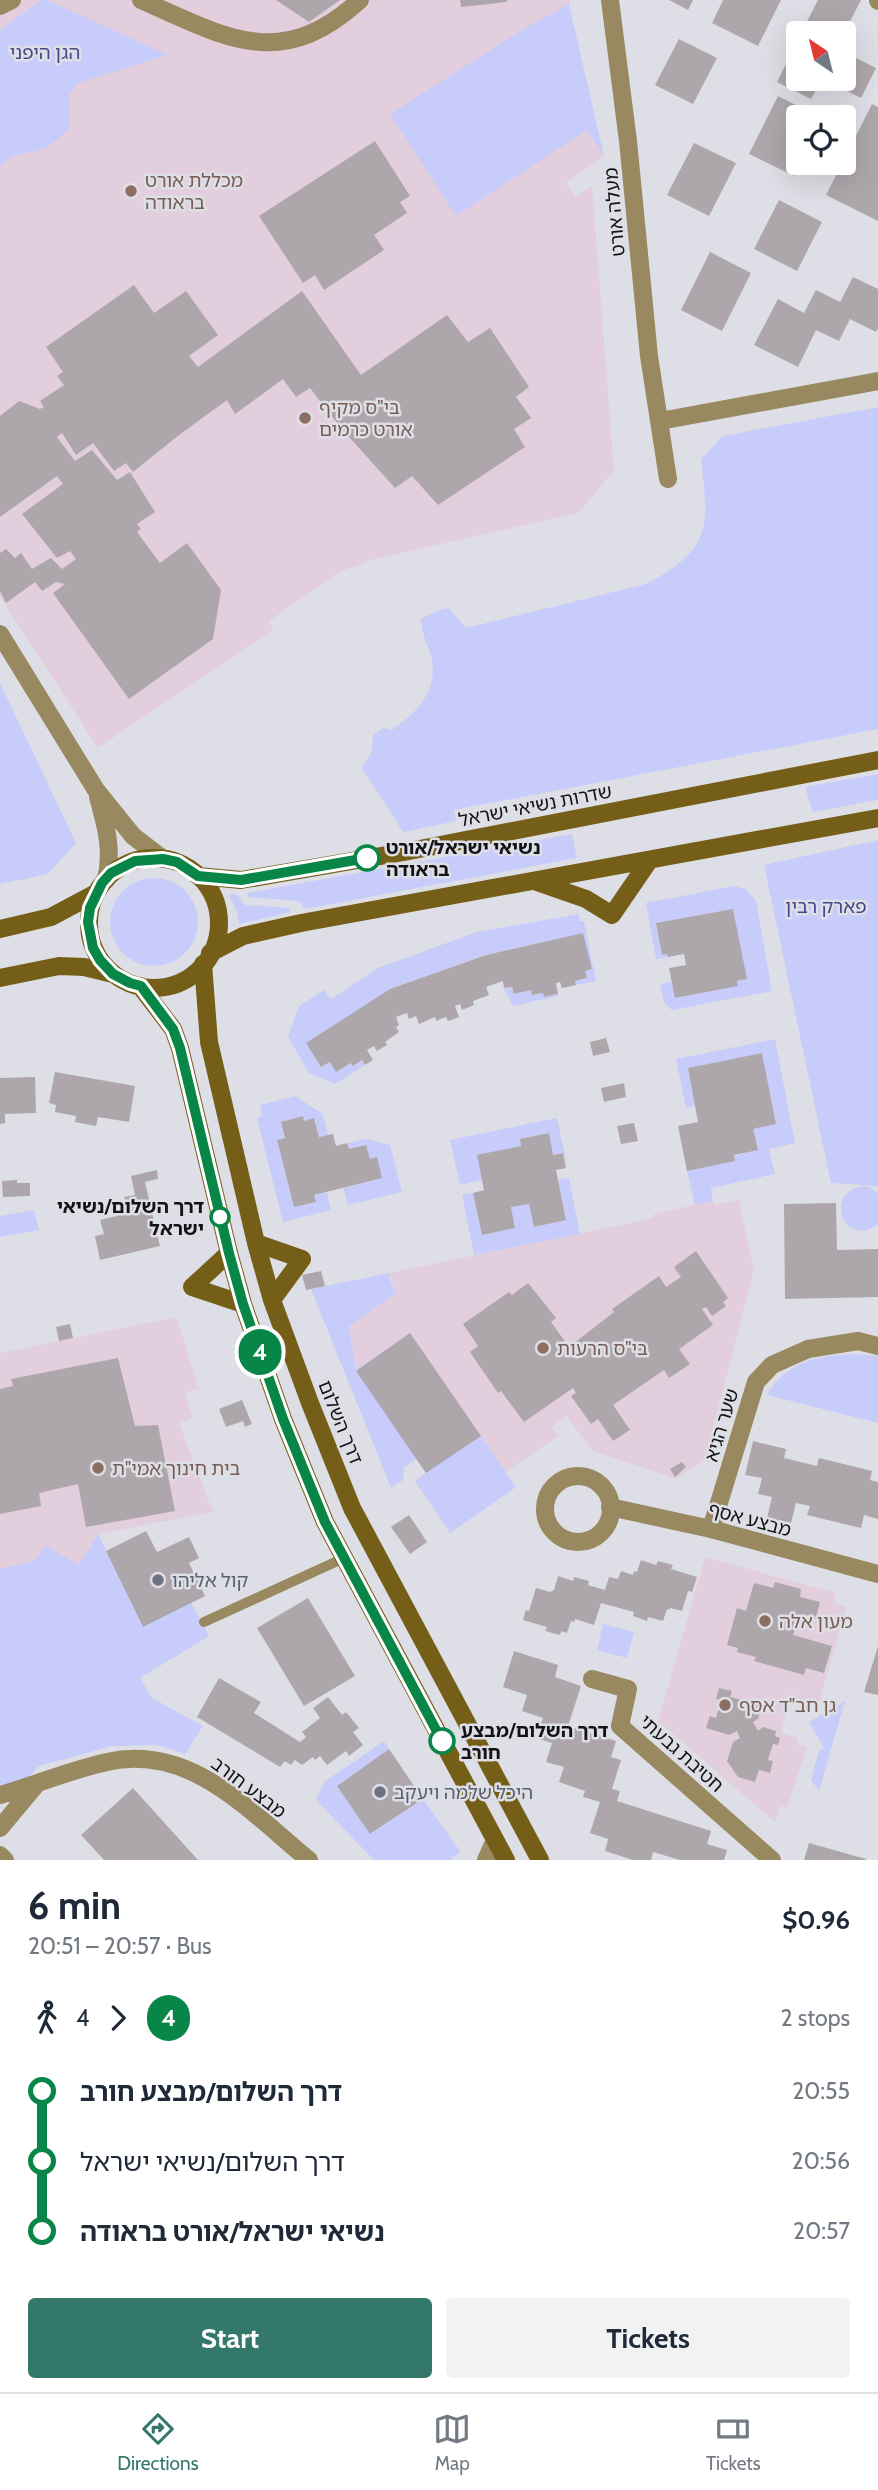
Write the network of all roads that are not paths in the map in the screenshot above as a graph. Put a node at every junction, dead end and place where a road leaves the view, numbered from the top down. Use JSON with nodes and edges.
{"nodes":[{"id":1,"x":12,"y":0,"type":"edge"},
{"id":2,"x":141,"y":0,"type":"edge"},
{"id":3,"x":360,"y":0,"type":"edge"},
{"id":4,"x":610,"y":0,"type":"edge"},
{"id":5,"x":0,"y":6,"type":"edge"},
{"id":6,"x":878,"y":381,"type":"edge"},
{"id":7,"x":660,"y":421,"type":"junction"},
{"id":8,"x":668,"y":479,"type":"dead end"},
{"id":9,"x":0,"y":634,"type":"edge"},
{"id":10,"x":878,"y":760,"type":"edge"},
{"id":11,"x":96,"y":790,"type":"junction"},
{"id":12,"x":878,"y":818,"type":"edge"},
{"id":13,"x":163,"y":859,"type":"junction"},
{"id":14,"x":649,"y":861,"type":"junction"},
{"id":15,"x":198,"y":876,"type":"junction"},
{"id":16,"x":533,"y":881,"type":"junction"},
{"id":17,"x":101,"y":886,"type":"junction"},
{"id":18,"x":0,"y":929,"type":"edge"},
{"id":19,"x":207,"y":958,"type":"junction"},
{"id":20,"x":113,"y":974,"type":"junction"},
{"id":21,"x":0,"y":978,"type":"edge"},
{"id":22,"x":141,"y":986,"type":"junction"},
{"id":23,"x":256,"y":1242,"type":"junction"},
{"id":24,"x":229,"y":1253,"type":"junction"},
{"id":25,"x":272,"y":1300,"type":"junction"},
{"id":26,"x":243,"y":1304,"type":"junction"},
{"id":27,"x":878,"y":1346,"type":"edge"},
{"id":28,"x":610,"y":1507,"type":"dead end"},
{"id":29,"x":711,"y":1530,"type":"junction"},
{"id":30,"x":344,"y":1558,"type":"junction"},
{"id":31,"x":878,"y":1574,"type":"edge"},
{"id":32,"x":204,"y":1622,"type":"dead end"},
{"id":33,"x":592,"y":1679,"type":"dead end"},
{"id":34,"x":35,"y":1786,"type":"junction"},
{"id":35,"x":0,"y":1795,"type":"edge"},
{"id":36,"x":0,"y":1828,"type":"edge"},
{"id":37,"x":495,"y":1840,"type":"junction"},
{"id":38,"x":0,"y":1855,"type":"edge"},
{"id":39,"x":5,"y":1860,"type":"edge"},
{"id":40,"x":309,"y":1860,"type":"edge"},
{"id":41,"x":486,"y":1860,"type":"edge"},
{"id":42,"x":506,"y":1860,"type":"edge"},
{"id":43,"x":540,"y":1860,"type":"edge"},
{"id":44,"x":772,"y":1860,"type":"edge"}],
"edges":[{"from":1,"to":5,"type":"street"},
{"from":2,"to":3,"type":"street"},
{"from":4,"to":7,"type":"street","name":"מעלה אורט"},
{"from":6,"to":7,"type":"street"},
{"from":7,"to":8,"type":"street","name":"מעלה אורט"},
{"from":9,"to":11,"type":"street"},
{"from":10,"to":15,"type":"main road","name":"שדרות נשיאי ישראל"},
{"from":11,"to":13,"type":"street"},
{"from":11,"to":17,"type":"street"},
{"from":12,"to":14,"type":"main road"},
{"from":13,"to":15,"type":"main road"},
{"from":13,"to":17,"type":"main road"},
{"from":14,"to":16,"type":"main road"},
{"from":14,"to":16,"type":"main road"},
{"from":15,"to":19,"type":"main road"},
{"from":16,"to":19,"type":"main road"},
{"from":17,"to":18,"type":"main road"},
{"from":17,"to":20,"type":"main road"},
{"from":19,"to":22,"type":"main road"},
{"from":19,"to":23,"type":"main road","name":"דרך השלום"},
{"from":20,"to":21,"type":"main road"},
{"from":20,"to":22,"type":"main road"},
{"from":22,"to":24,"type":"main road"},
{"from":23,"to":25,"type":"main road","name":"דרך השלום"},
{"from":23,"to":25,"type":"main road"},
{"from":24,"to":26,"type":"main road"},
{"from":24,"to":26,"type":"main road"},
{"from":25,"to":43,"type":"main road","name":"דרך השלום"},
{"from":26,"to":30,"type":"main road"},
{"from":27,"to":29,"type":"street","name":"שער הגיא"},
{"from":28,"to":29,"type":"street","name":"מבצע אסף"},
{"from":29,"to":31,"type":"street","name":"מבצע אסף"},
{"from":30,"to":32,"type":"lane"},
{"from":30,"to":37,"type":"main road"},
{"from":33,"to":44,"type":"street","name":"חטיבת גבעתי"},
{"from":34,"to":35,"type":"street","name":"מבצע חורב"},
{"from":34,"to":36,"type":"street","name":"מבצע חורב"},
{"from":34,"to":40,"type":"street","name":"מבצע חורב"},
{"from":37,"to":41,"type":"street"},
{"from":37,"to":42,"type":"main road"},
{"from":38,"to":39,"type":"street"}]}
